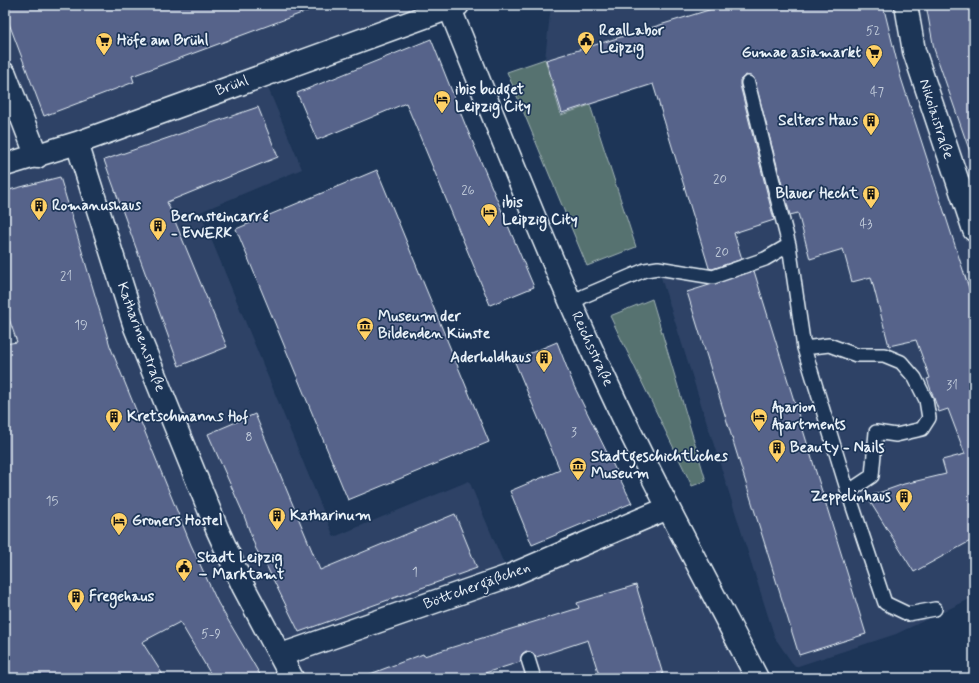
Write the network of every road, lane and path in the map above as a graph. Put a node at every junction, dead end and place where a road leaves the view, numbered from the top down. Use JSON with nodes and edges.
{"nodes":[{"id":1,"x":906,"y":5,"type":"edge"},
{"id":2,"x":454,"y":7,"type":"edge"},
{"id":3,"x":5,"y":74,"type":"edge"},
{"id":4,"x":748,"y":83,"type":"dead end"},
{"id":5,"x":76,"y":143,"type":"junction"},
{"id":6,"x":37,"y":157,"type":"junction"},
{"id":7,"x":5,"y":165,"type":"edge"},
{"id":8,"x":974,"y":230,"type":"edge"},
{"id":9,"x":789,"y":245,"type":"junction"},
{"id":10,"x":571,"y":304,"type":"junction"},
{"id":11,"x":804,"y":348,"type":"junction"},
{"id":12,"x":848,"y":492,"type":"junction"},
{"id":13,"x":668,"y":508,"type":"junction"},
{"id":14,"x":935,"y":609,"type":"dead end"},
{"id":15,"x":281,"y":655,"type":"junction"},
{"id":16,"x":528,"y":659,"type":"dead end"},
{"id":17,"x":292,"y":678,"type":"edge"},
{"id":18,"x":534,"y":678,"type":"edge"},
{"id":19,"x":757,"y":678,"type":"edge"}],
"edges":[{"from":1,"to":8,"type":"street","name":"Nikolaistraße"},
{"from":2,"to":5,"type":"street","name":"Brühl"},
{"from":2,"to":10,"type":"street","name":"Reichsstraße"},
{"from":3,"to":6,"type":"street"},
{"from":4,"to":9,"type":"lane"},
{"from":5,"to":6,"type":"street","name":"Brühl"},
{"from":5,"to":15,"type":"street","name":"Katharinenstraße"},
{"from":6,"to":7,"type":"street","name":"Brühl"},
{"from":9,"to":10,"type":"lane"},
{"from":9,"to":11,"type":"lane"},
{"from":10,"to":13,"type":"street","name":"Reichsstraße"},
{"from":11,"to":12,"type":"lane"},
{"from":11,"to":12,"type":"lane"},
{"from":12,"to":14,"type":"lane"},
{"from":13,"to":15,"type":"street","name":"Böttchergäßchen"},
{"from":13,"to":19,"type":"street","name":"Reichsstraße"},
{"from":15,"to":17,"type":"street","name":"Katharinenstraße"},
{"from":16,"to":18,"type":"lane"}]}
